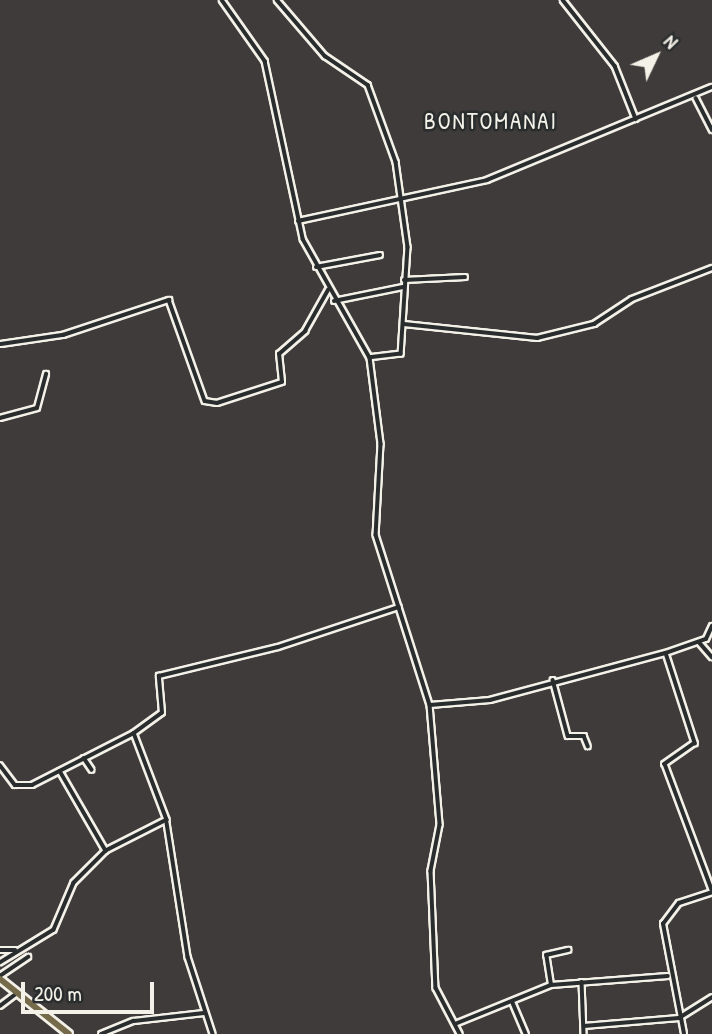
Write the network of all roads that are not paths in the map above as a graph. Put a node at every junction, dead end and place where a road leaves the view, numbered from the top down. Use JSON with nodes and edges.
{"nodes":[{"id":1,"x":222,"y":0,"type":"edge"},
{"id":2,"x":277,"y":0,"type":"edge"},
{"id":3,"x":563,"y":0,"type":"edge"},
{"id":4,"x":712,"y":87,"type":"edge"},
{"id":5,"x":696,"y":99,"type":"junction"},
{"id":6,"x":636,"y":119,"type":"junction"},
{"id":7,"x":712,"y":130,"type":"edge"},
{"id":8,"x":405,"y":198,"type":"junction"},
{"id":9,"x":298,"y":221,"type":"junction"},
{"id":10,"x":380,"y":255,"type":"dead end"},
{"id":11,"x":316,"y":267,"type":"junction"},
{"id":12,"x":712,"y":268,"type":"edge"},
{"id":13,"x":465,"y":277,"type":"dead end"},
{"id":14,"x":404,"y":280,"type":"junction"},
{"id":15,"x":404,"y":287,"type":"junction"},
{"id":16,"x":328,"y":290,"type":"junction"},
{"id":17,"x":334,"y":301,"type":"junction"},
{"id":18,"x":404,"y":324,"type":"junction"},
{"id":19,"x":1,"y":344,"type":"edge"},
{"id":20,"x":370,"y":358,"type":"junction"},
{"id":21,"x":46,"y":374,"type":"dead end"},
{"id":22,"x":0,"y":418,"type":"edge"},
{"id":23,"x":400,"y":607,"type":"junction"},
{"id":24,"x":712,"y":626,"type":"edge"},
{"id":25,"x":699,"y":642,"type":"junction"},
{"id":26,"x":666,"y":653,"type":"junction"},
{"id":27,"x":712,"y":657,"type":"edge"},
{"id":28,"x":553,"y":680,"type":"junction"},
{"id":29,"x":430,"y":705,"type":"junction"},
{"id":30,"x":134,"y":733,"type":"junction"},
{"id":31,"x":588,"y":746,"type":"dead end"},
{"id":32,"x":83,"y":758,"type":"junction"},
{"id":33,"x":0,"y":765,"type":"edge"},
{"id":34,"x":92,"y":770,"type":"dead end"},
{"id":35,"x":60,"y":771,"type":"junction"},
{"id":36,"x":166,"y":823,"type":"junction"},
{"id":37,"x":106,"y":851,"type":"junction"},
{"id":38,"x":712,"y":891,"type":"edge"},
{"id":39,"x":0,"y":950,"type":"edge"},
{"id":40,"x":568,"y":950,"type":"dead end"},
{"id":41,"x":15,"y":951,"type":"junction"},
{"id":42,"x":28,"y":957,"type":"dead end"},
{"id":43,"x":0,"y":963,"type":"edge"},
{"id":44,"x":668,"y":976,"type":"junction"},
{"id":45,"x":0,"y":978,"type":"edge"},
{"id":46,"x":582,"y":982,"type":"junction"},
{"id":47,"x":551,"y":985,"type":"junction"},
{"id":48,"x":17,"y":993,"type":"junction"},
{"id":49,"x":712,"y":997,"type":"edge"},
{"id":50,"x":513,"y":1003,"type":"junction"},
{"id":51,"x":0,"y":1006,"type":"edge"},
{"id":52,"x":204,"y":1013,"type":"junction"},
{"id":53,"x":679,"y":1018,"type":"junction"},
{"id":54,"x":455,"y":1024,"type":"junction"},
{"id":55,"x":583,"y":1026,"type":"junction"},
{"id":56,"x":69,"y":1034,"type":"edge"},
{"id":57,"x":102,"y":1034,"type":"edge"},
{"id":58,"x":214,"y":1034,"type":"edge"},
{"id":59,"x":460,"y":1034,"type":"edge"},
{"id":60,"x":526,"y":1034,"type":"edge"},
{"id":61,"x":584,"y":1034,"type":"edge"},
{"id":62,"x":684,"y":1034,"type":"edge"}],
"edges":[{"from":1,"to":9,"type":"street"},
{"from":2,"to":8,"type":"street"},
{"from":3,"to":6,"type":"street"},
{"from":4,"to":5,"type":"street"},
{"from":5,"to":6,"type":"street"},
{"from":5,"to":7,"type":"street"},
{"from":6,"to":8,"type":"street"},
{"from":8,"to":9,"type":"street"},
{"from":8,"to":14,"type":"street"},
{"from":9,"to":11,"type":"street"},
{"from":10,"to":11,"type":"street"},
{"from":11,"to":16,"type":"street"},
{"from":12,"to":18,"type":"street"},
{"from":13,"to":14,"type":"street"},
{"from":14,"to":15,"type":"street"},
{"from":15,"to":17,"type":"street"},
{"from":15,"to":18,"type":"street"},
{"from":16,"to":17,"type":"street"},
{"from":16,"to":19,"type":"street"},
{"from":17,"to":20,"type":"street"},
{"from":18,"to":20,"type":"street"},
{"from":20,"to":23,"type":"street"},
{"from":21,"to":22,"type":"street"},
{"from":23,"to":29,"type":"street"},
{"from":23,"to":30,"type":"street"},
{"from":24,"to":25,"type":"street"},
{"from":25,"to":26,"type":"street"},
{"from":25,"to":27,"type":"street"},
{"from":26,"to":28,"type":"street"},
{"from":26,"to":38,"type":"street"},
{"from":28,"to":29,"type":"street"},
{"from":28,"to":31,"type":"street"},
{"from":29,"to":54,"type":"street"},
{"from":30,"to":32,"type":"street"},
{"from":30,"to":36,"type":"street"},
{"from":32,"to":34,"type":"street"},
{"from":32,"to":35,"type":"street"},
{"from":33,"to":35,"type":"street"},
{"from":35,"to":37,"type":"street"},
{"from":36,"to":37,"type":"street"},
{"from":36,"to":52,"type":"street"},
{"from":37,"to":41,"type":"street"},
{"from":38,"to":44,"type":"street"},
{"from":39,"to":41,"type":"street"},
{"from":40,"to":47,"type":"street"},
{"from":41,"to":43,"type":"street"},
{"from":42,"to":45,"type":"street"},
{"from":44,"to":46,"type":"street"},
{"from":44,"to":53,"type":"street"},
{"from":45,"to":48,"type":"main road"},
{"from":46,"to":47,"type":"street"},
{"from":46,"to":55,"type":"street"},
{"from":47,"to":50,"type":"street"},
{"from":48,"to":51,"type":"street"},
{"from":48,"to":56,"type":"main road"},
{"from":49,"to":53,"type":"street"},
{"from":50,"to":54,"type":"street"},
{"from":50,"to":60,"type":"street"},
{"from":52,"to":57,"type":"street"},
{"from":52,"to":58,"type":"street"},
{"from":53,"to":55,"type":"street"},
{"from":53,"to":62,"type":"street"},
{"from":54,"to":59,"type":"street"},
{"from":55,"to":61,"type":"street"}]}
